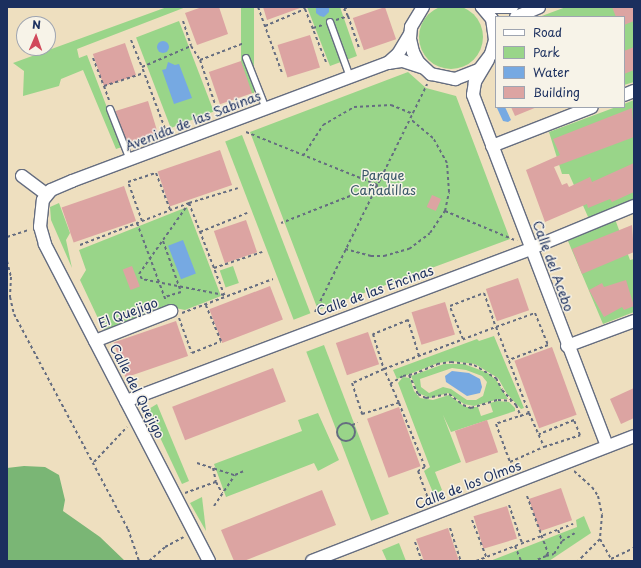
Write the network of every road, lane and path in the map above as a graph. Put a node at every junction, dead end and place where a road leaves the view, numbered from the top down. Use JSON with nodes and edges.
{"nodes":[{"id":1,"x":258,"y":7,"type":"edge"},
{"id":2,"x":348,"y":7,"type":"edge"},
{"id":3,"x":483,"y":7,"type":"edge"},
{"id":4,"x":512,"y":7,"type":"edge"},
{"id":5,"x":539,"y":7,"type":"edge"},
{"id":6,"x":304,"y":8,"type":"edge"},
{"id":7,"x":422,"y":8,"type":"edge"},
{"id":8,"x":348,"y":16,"type":"dead end"},
{"id":9,"x":518,"y":16,"type":"edge"},
{"id":10,"x":184,"y":20,"type":"dead end"},
{"id":11,"x":330,"y":22,"type":"dead end"},
{"id":12,"x":265,"y":26,"type":"junction"},
{"id":13,"x":410,"y":33,"type":"junction"},
{"id":14,"x":495,"y":38,"type":"edge"},
{"id":15,"x":131,"y":40,"type":"dead end"},
{"id":16,"x":244,"y":43,"type":"dead end"},
{"id":17,"x":191,"y":46,"type":"junction"},
{"id":18,"x":93,"y":58,"type":"dead end"},
{"id":19,"x":246,"y":58,"type":"dead end"},
{"id":20,"x":200,"y":60,"type":"junction"},
{"id":21,"x":488,"y":60,"type":"junction"},
{"id":22,"x":326,"y":62,"type":"dead end"},
{"id":23,"x":388,"y":63,"type":"junction"},
{"id":24,"x":142,"y":67,"type":"junction"},
{"id":25,"x":427,"y":70,"type":"junction"},
{"id":26,"x":144,"y":73,"type":"junction"},
{"id":27,"x":282,"y":73,"type":"dead end"},
{"id":28,"x":350,"y":77,"type":"junction"},
{"id":29,"x":449,"y":79,"type":"junction"},
{"id":30,"x":104,"y":86,"type":"junction"},
{"id":31,"x":473,"y":95,"type":"junction"},
{"id":32,"x":109,"y":100,"type":"dead end"},
{"id":33,"x":215,"y":104,"type":"dead end"},
{"id":34,"x":589,"y":108,"type":"edge"},
{"id":35,"x":110,"y":109,"type":"dead end"},
{"id":36,"x":266,"y":109,"type":"junction"},
{"id":37,"x":414,"y":114,"type":"junction"},
{"id":38,"x":410,"y":119,"type":"junction"},
{"id":39,"x":246,"y":132,"type":"dead end"},
{"id":40,"x":171,"y":144,"type":"junction"},
{"id":41,"x":492,"y":146,"type":"junction"},
{"id":42,"x":303,"y":156,"type":"junction"},
{"id":43,"x":130,"y":160,"type":"junction"},
{"id":44,"x":22,"y":176,"type":"dead end"},
{"id":45,"x":378,"y":185,"type":"junction"},
{"id":46,"x":238,"y":188,"type":"dead end"},
{"id":47,"x":46,"y":194,"type":"junction"},
{"id":48,"x":189,"y":203,"type":"junction"},
{"id":49,"x":634,"y":206,"type":"edge"},
{"id":50,"x":170,"y":210,"type":"junction"},
{"id":51,"x":445,"y":211,"type":"junction"},
{"id":52,"x":247,"y":213,"type":"dead end"},
{"id":53,"x":142,"y":221,"type":"junction"},
{"id":54,"x":136,"y":223,"type":"junction"},
{"id":55,"x":281,"y":223,"type":"dead end"},
{"id":56,"x":41,"y":230,"type":"junction"},
{"id":57,"x":200,"y":232,"type":"junction"},
{"id":58,"x":7,"y":237,"type":"edge"},
{"id":59,"x":163,"y":241,"type":"junction"},
{"id":60,"x":80,"y":245,"type":"dead end"},
{"id":61,"x":532,"y":248,"type":"junction"},
{"id":62,"x":345,"y":249,"type":"junction"},
{"id":63,"x":262,"y":252,"type":"dead end"},
{"id":64,"x":150,"y":259,"type":"junction"},
{"id":65,"x":7,"y":260,"type":"edge"},
{"id":66,"x":214,"y":268,"type":"junction"},
{"id":67,"x":273,"y":280,"type":"dead end"},
{"id":68,"x":159,"y":282,"type":"junction"},
{"id":69,"x":180,"y":287,"type":"junction"},
{"id":70,"x":224,"y":296,"type":"junction"},
{"id":71,"x":165,"y":297,"type":"junction"},
{"id":72,"x":205,"y":305,"type":"junction"},
{"id":73,"x":315,"y":312,"type":"dead end"},
{"id":74,"x":174,"y":313,"type":"junction"},
{"id":75,"x":634,"y":320,"type":"edge"},
{"id":76,"x":496,"y":327,"type":"junction"},
{"id":77,"x":463,"y":339,"type":"junction"},
{"id":78,"x":95,"y":341,"type":"junction"},
{"id":79,"x":567,"y":346,"type":"junction"},
{"id":80,"x":419,"y":356,"type":"junction"},
{"id":81,"x":509,"y":360,"type":"junction"},
{"id":82,"x":384,"y":369,"type":"junction"},
{"id":83,"x":409,"y":375,"type":"junction"},
{"id":84,"x":390,"y":384,"type":"junction"},
{"id":85,"x":511,"y":400,"type":"junction"},
{"id":86,"x":126,"y":401,"type":"junction"},
{"id":87,"x":399,"y":402,"type":"junction"},
{"id":88,"x":529,"y":413,"type":"junction"},
{"id":89,"x":134,"y":417,"type":"junction"},
{"id":90,"x":521,"y":417,"type":"junction"},
{"id":91,"x":358,"y":423,"type":"dead end"},
{"id":92,"x":352,"y":425,"type":"junction"},
{"id":93,"x":539,"y":434,"type":"junction"},
{"id":94,"x":338,"y":436,"type":"junction"},
{"id":95,"x":634,"y":436,"type":"edge"},
{"id":96,"x":334,"y":438,"type":"dead end"},
{"id":97,"x":607,"y":446,"type":"junction"},
{"id":98,"x":544,"y":447,"type":"junction"},
{"id":99,"x":94,"y":462,"type":"junction"},
{"id":100,"x":197,"y":463,"type":"dead end"},
{"id":101,"x":566,"y":463,"type":"junction"},
{"id":102,"x":213,"y":468,"type":"junction"},
{"id":103,"x":244,"y":471,"type":"dead end"},
{"id":104,"x":235,"y":474,"type":"junction"},
{"id":105,"x":216,"y":482,"type":"junction"},
{"id":106,"x":222,"y":493,"type":"junction"},
{"id":107,"x":527,"y":496,"type":"dead end"},
{"id":108,"x":176,"y":497,"type":"junction"},
{"id":109,"x":508,"y":505,"type":"dead end"},
{"id":110,"x":214,"y":506,"type":"dead end"},
{"id":111,"x":434,"y":514,"type":"junction"},
{"id":112,"x":472,"y":520,"type":"dead end"},
{"id":113,"x":573,"y":524,"type":"dead end"},
{"id":114,"x":450,"y":528,"type":"dead end"},
{"id":115,"x":558,"y":530,"type":"junction"},
{"id":116,"x":575,"y":533,"type":"dead end"},
{"id":117,"x":195,"y":534,"type":"junction"},
{"id":118,"x":541,"y":536,"type":"junction"},
{"id":119,"x":600,"y":539,"type":"junction"},
{"id":120,"x":562,"y":541,"type":"junction"},
{"id":121,"x":415,"y":542,"type":"dead end"},
{"id":122,"x":522,"y":544,"type":"junction"},
{"id":123,"x":515,"y":546,"type":"junction"},
{"id":124,"x":634,"y":548,"type":"edge"},
{"id":125,"x":546,"y":556,"type":"junction"},
{"id":126,"x":486,"y":557,"type":"junction"},
{"id":127,"x":139,"y":561,"type":"edge"},
{"id":128,"x":149,"y":561,"type":"edge"},
{"id":129,"x":209,"y":561,"type":"edge"},
{"id":130,"x":312,"y":561,"type":"edge"},
{"id":131,"x":422,"y":561,"type":"edge"},
{"id":132,"x":461,"y":561,"type":"edge"},
{"id":133,"x":476,"y":561,"type":"edge"},
{"id":134,"x":521,"y":561,"type":"edge"},
{"id":135,"x":534,"y":561,"type":"edge"},
{"id":136,"x":578,"y":561,"type":"edge"}],
"edges":[{"from":1,"to":12,"type":"path"},
{"from":2,"to":8,"type":"path"},
{"from":3,"to":4,"type":"street"},
{"from":3,"to":14,"type":"street"},
{"from":5,"to":9,"type":"street"},
{"from":6,"to":12,"type":"path"},
{"from":6,"to":22,"type":"path"},
{"from":7,"to":13,"type":"street","name":"Avenida de las Sabinas"},
{"from":10,"to":17,"type":"path"},
{"from":11,"to":28,"type":"lane"},
{"from":12,"to":27,"type":"path"},
{"from":13,"to":23,"type":"street","name":"Avenida de las Sabinas"},
{"from":13,"to":25,"type":"street"},
{"from":14,"to":21,"type":"street"},
{"from":15,"to":24,"type":"path"},
{"from":16,"to":20,"type":"path"},
{"from":17,"to":20,"type":"path"},
{"from":17,"to":24,"type":"path"},
{"from":18,"to":30,"type":"path"},
{"from":19,"to":36,"type":"lane"},
{"from":20,"to":33,"type":"path"},
{"from":21,"to":29,"type":"street"},
{"from":21,"to":31,"type":"street"},
{"from":23,"to":25,"type":"street","name":"Avenida de las Sabinas"},
{"from":23,"to":28,"type":"street","name":"Avenida de las Sabinas"},
{"from":24,"to":26,"type":"path"},
{"from":25,"to":29,"type":"street","name":"Avenida de las Sabinas"},
{"from":25,"to":37,"type":"path"},
{"from":26,"to":30,"type":"path"},
{"from":26,"to":40,"type":"path"},
{"from":28,"to":36,"type":"street","name":"Avenida de las Sabinas"},
{"from":29,"to":31,"type":"street"},
{"from":30,"to":32,"type":"path"},
{"from":31,"to":41,"type":"street","name":"Calle del Acebo"},
{"from":34,"to":41,"type":"street"},
{"from":35,"to":43,"type":"lane"},
{"from":36,"to":40,"type":"street","name":"Avenida de las Sabinas"},
{"from":37,"to":38,"type":"path"},
{"from":37,"to":42,"type":"path"},
{"from":38,"to":45,"type":"path"},
{"from":38,"to":51,"type":"path"},
{"from":39,"to":42,"type":"path"},
{"from":40,"to":43,"type":"street","name":"Avenida de las Sabinas"},
{"from":41,"to":61,"type":"street","name":"Calle del Acebo"},
{"from":42,"to":45,"type":"path"},
{"from":43,"to":47,"type":"street","name":"Avenida de las Sabinas"},
{"from":44,"to":47,"type":"street"},
{"from":45,"to":55,"type":"path"},
{"from":45,"to":62,"type":"path"},
{"from":46,"to":48,"type":"path"},
{"from":47,"to":56,"type":"street"},
{"from":48,"to":50,"type":"path"},
{"from":48,"to":57,"type":"path"},
{"from":48,"to":59,"type":"path"},
{"from":49,"to":61,"type":"street","name":"Calle de las Encinas"},
{"from":50,"to":53,"type":"path"},
{"from":50,"to":53,"type":"path"},
{"from":51,"to":61,"type":"path"},
{"from":51,"to":62,"type":"path"},
{"from":52,"to":57,"type":"path"},
{"from":53,"to":54,"type":"path"},
{"from":54,"to":60,"type":"path"},
{"from":54,"to":64,"type":"path"},
{"from":56,"to":58,"type":"path"},
{"from":56,"to":78,"type":"street","name":"Calle del Quejigo"},
{"from":57,"to":66,"type":"path"},
{"from":59,"to":64,"type":"path"},
{"from":59,"to":69,"type":"path"},
{"from":61,"to":79,"type":"street","name":"Calle del Acebo"},
{"from":61,"to":86,"type":"street","name":"Calle de las Encinas"},
{"from":62,"to":73,"type":"path"},
{"from":63,"to":66,"type":"path"},
{"from":64,"to":68,"type":"path"},
{"from":64,"to":68,"type":"path"},
{"from":65,"to":99,"type":"path"},
{"from":66,"to":70,"type":"path"},
{"from":67,"to":70,"type":"path"},
{"from":68,"to":69,"type":"path"},
{"from":68,"to":71,"type":"path"},
{"from":69,"to":70,"type":"path"},
{"from":69,"to":71,"type":"path"},
{"from":70,"to":72,"type":"path"},
{"from":71,"to":74,"type":"path"},
{"from":72,"to":74,"type":"path"},
{"from":72,"to":74,"type":"path"},
{"from":74,"to":78,"type":"street","name":"El Quejigo"},
{"from":75,"to":79,"type":"street"},
{"from":76,"to":77,"type":"path"},
{"from":76,"to":77,"type":"path"},
{"from":76,"to":81,"type":"path"},
{"from":76,"to":81,"type":"path"},
{"from":77,"to":80,"type":"path"},
{"from":78,"to":86,"type":"street","name":"Calle del Quejigo"},
{"from":79,"to":97,"type":"street","name":"Calle del Acebo"},
{"from":80,"to":82,"type":"path"},
{"from":80,"to":82,"type":"path"},
{"from":81,"to":88,"type":"path"},
{"from":82,"to":84,"type":"path"},
{"from":82,"to":87,"type":"path"},
{"from":83,"to":84,"type":"path"},
{"from":83,"to":85,"type":"path"},
{"from":83,"to":85,"type":"path"},
{"from":84,"to":87,"type":"path"},
{"from":85,"to":90,"type":"path"},
{"from":86,"to":89,"type":"street","name":"Calle del Quejigo"},
{"from":87,"to":111,"type":"path"},
{"from":88,"to":90,"type":"path"},
{"from":88,"to":93,"type":"path"},
{"from":89,"to":99,"type":"path"},
{"from":89,"to":108,"type":"street","name":"Calle del Quejigo"},
{"from":90,"to":98,"type":"path"},
{"from":91,"to":92,"type":"path"},
{"from":92,"to":94,"type":"path"},
{"from":92,"to":94,"type":"path"},
{"from":93,"to":98,"type":"path"},
{"from":93,"to":98,"type":"path"},
{"from":94,"to":96,"type":"path"},
{"from":95,"to":97,"type":"street","name":"Calle de los Olmos"},
{"from":97,"to":101,"type":"street","name":"Calle de los Olmos"},
{"from":99,"to":127,"type":"path"},
{"from":100,"to":102,"type":"path"},
{"from":101,"to":111,"type":"street","name":"Calle de los Olmos"},
{"from":101,"to":119,"type":"path"},
{"from":102,"to":104,"type":"path"},
{"from":102,"to":105,"type":"path"},
{"from":103,"to":104,"type":"path"},
{"from":104,"to":106,"type":"path"},
{"from":105,"to":106,"type":"path"},
{"from":105,"to":108,"type":"path"},
{"from":106,"to":110,"type":"path"},
{"from":107,"to":118,"type":"path"},
{"from":108,"to":117,"type":"street","name":"Calle del Quejigo"},
{"from":109,"to":122,"type":"path"},
{"from":111,"to":130,"type":"street","name":"Calle de los Olmos"},
{"from":112,"to":126,"type":"path"},
{"from":113,"to":115,"type":"path"},
{"from":114,"to":132,"type":"path"},
{"from":115,"to":118,"type":"path"},
{"from":115,"to":120,"type":"path"},
{"from":116,"to":120,"type":"path"},
{"from":117,"to":128,"type":"path"},
{"from":117,"to":129,"type":"street","name":"Calle del Quejigo"},
{"from":118,"to":122,"type":"path"},
{"from":118,"to":125,"type":"path"},
{"from":119,"to":124,"type":"path"},
{"from":119,"to":136,"type":"path"},
{"from":120,"to":125,"type":"path"},
{"from":121,"to":131,"type":"path"},
{"from":122,"to":123,"type":"path"},
{"from":123,"to":126,"type":"path"},
{"from":123,"to":134,"type":"path"},
{"from":125,"to":135,"type":"path"},
{"from":126,"to":133,"type":"path"}]}
